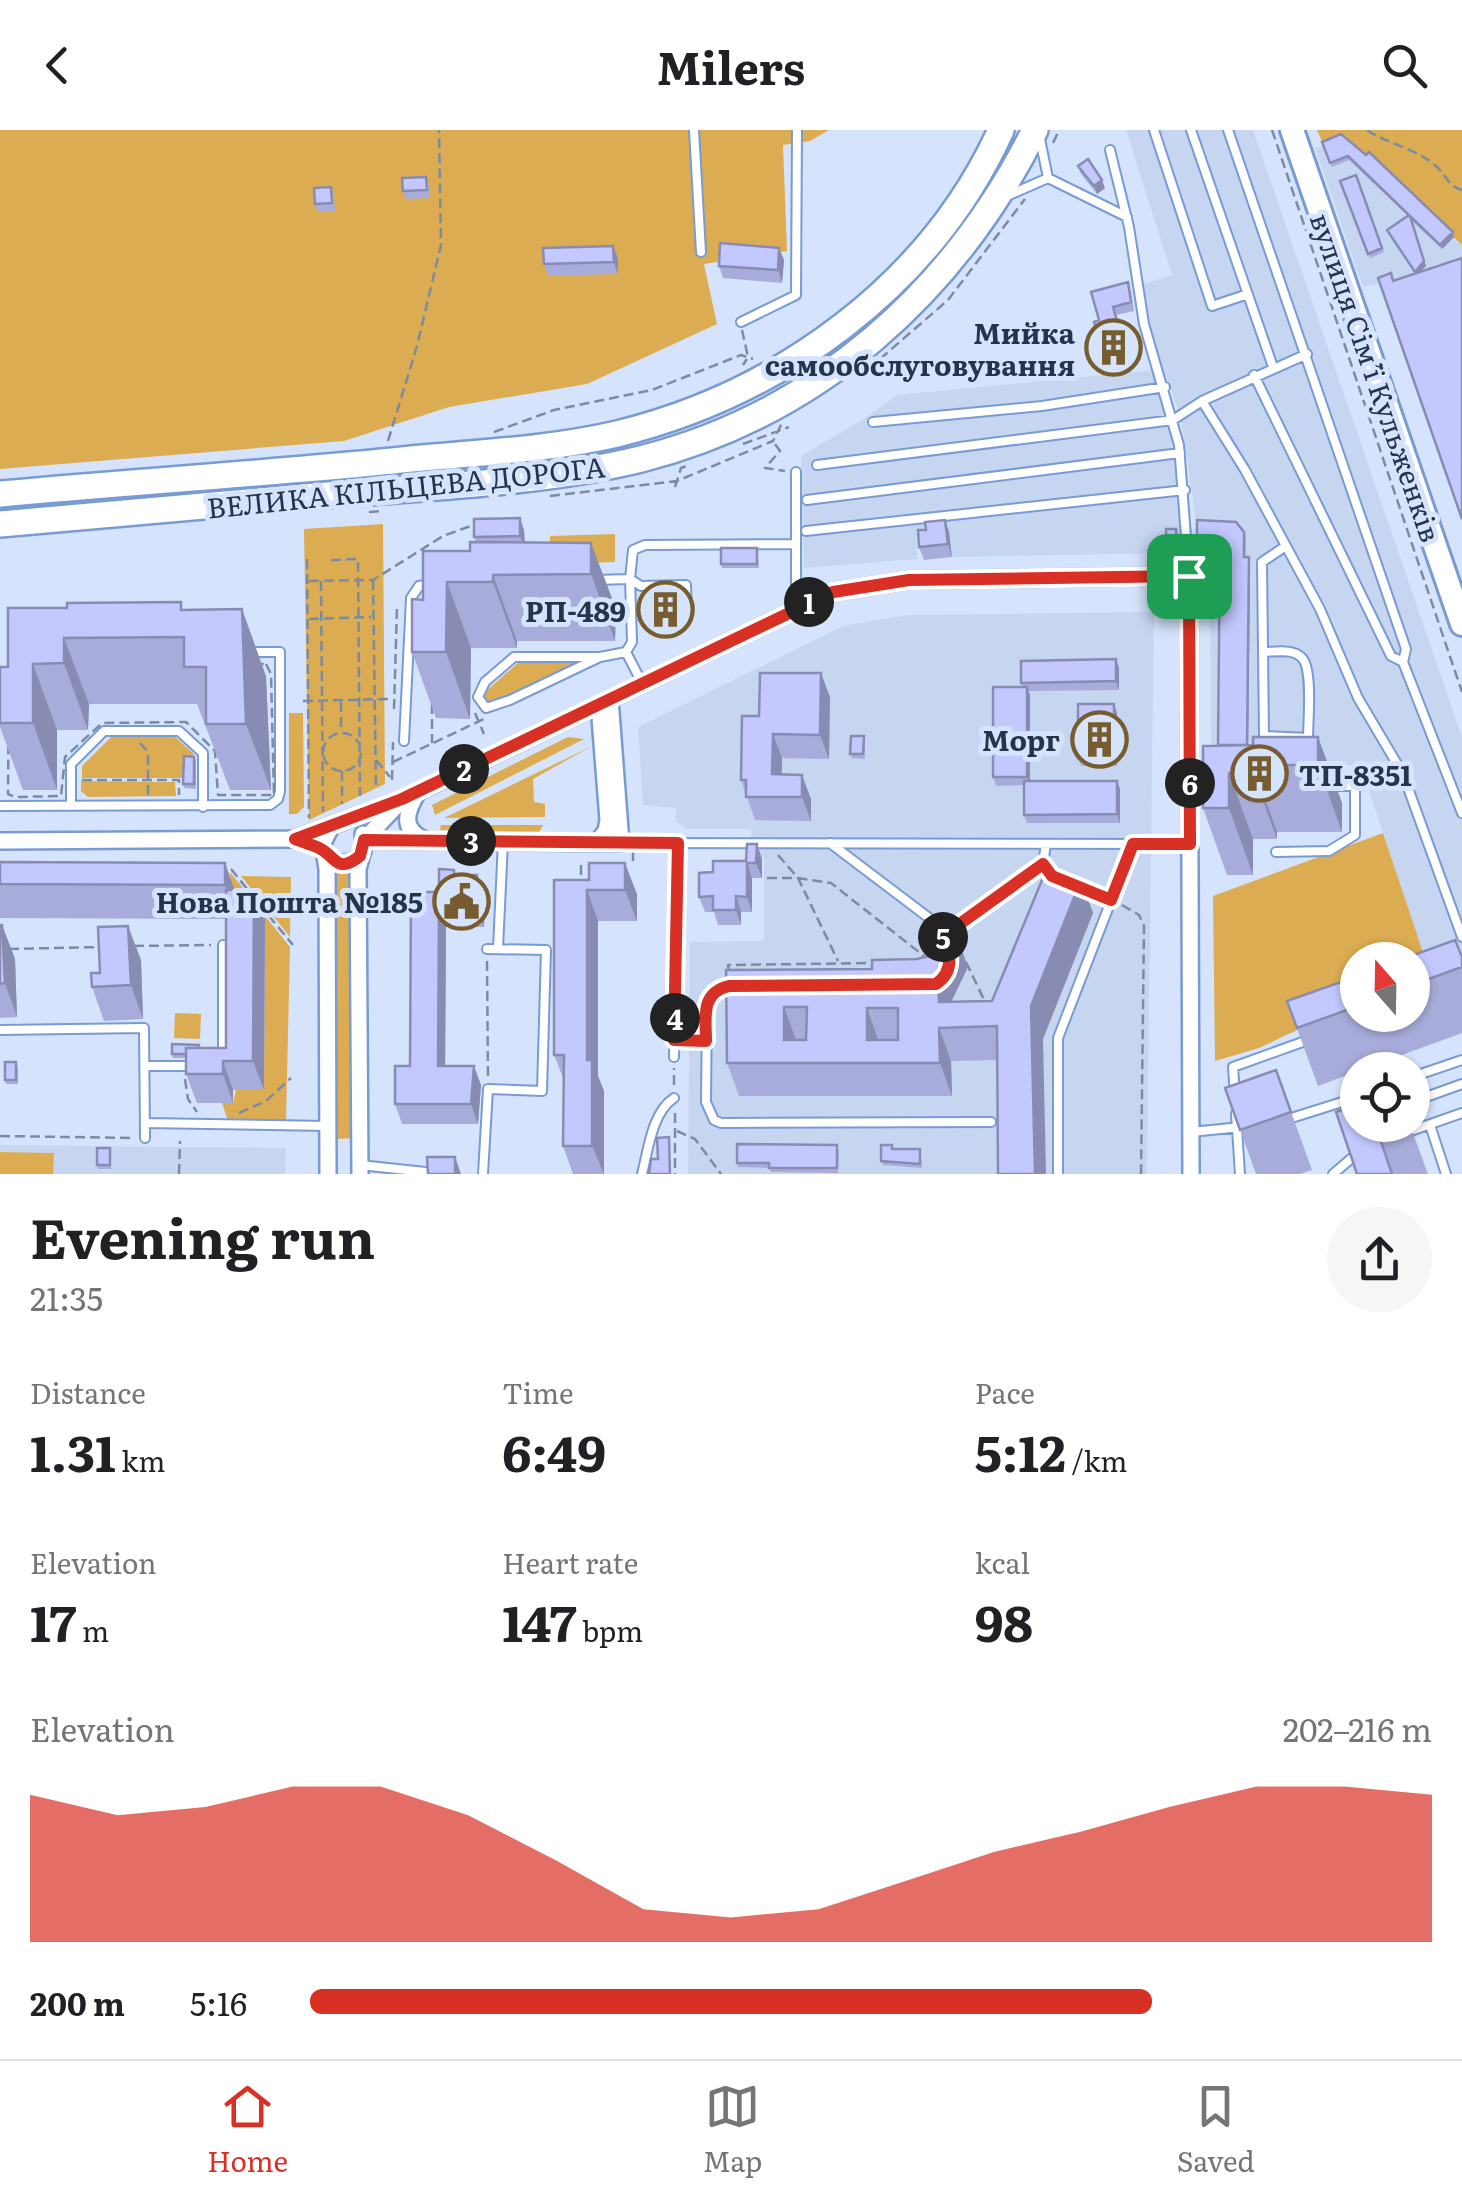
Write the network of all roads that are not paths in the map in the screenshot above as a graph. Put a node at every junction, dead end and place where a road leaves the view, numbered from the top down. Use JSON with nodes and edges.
{"nodes":[{"id":1,"x":694,"y":130,"type":"edge"},
{"id":2,"x":797,"y":130,"type":"edge"},
{"id":3,"x":1000,"y":130,"type":"edge"},
{"id":4,"x":1038,"y":130,"type":"edge"},
{"id":5,"x":1154,"y":130,"type":"edge"},
{"id":6,"x":1191,"y":130,"type":"edge"},
{"id":7,"x":1228,"y":130,"type":"edge"},
{"id":8,"x":1292,"y":130,"type":"edge"},
{"id":9,"x":1110,"y":150,"type":"dead end"},
{"id":10,"x":1048,"y":178,"type":"junction"},
{"id":11,"x":994,"y":204,"type":"junction"},
{"id":12,"x":1127,"y":217,"type":"junction"},
{"id":13,"x":701,"y":252,"type":"dead end"},
{"id":14,"x":1248,"y":294,"type":"junction"},
{"id":15,"x":741,"y":322,"type":"road end"},
{"id":16,"x":1307,"y":354,"type":"junction"},
{"id":17,"x":1273,"y":367,"type":"junction"},
{"id":18,"x":1254,"y":375,"type":"junction"},
{"id":19,"x":1164,"y":387,"type":"junction"},
{"id":20,"x":1202,"y":400,"type":"junction"},
{"id":21,"x":1173,"y":420,"type":"junction"},
{"id":22,"x":873,"y":422,"type":"dead end"},
{"id":23,"x":1180,"y":453,"type":"junction"},
{"id":24,"x":818,"y":465,"type":"dead end"},
{"id":25,"x":796,"y":472,"type":"road end"},
{"id":26,"x":1185,"y":490,"type":"junction"},
{"id":27,"x":0,"y":494,"type":"edge"},
{"id":28,"x":807,"y":500,"type":"dead end"},
{"id":29,"x":0,"y":524,"type":"edge"},
{"id":30,"x":806,"y":531,"type":"dead end"},
{"id":31,"x":796,"y":544,"type":"junction"},
{"id":32,"x":1286,"y":546,"type":"junction"},
{"id":33,"x":1189,"y":576,"type":"junction"},
{"id":34,"x":630,"y":579,"type":"junction"},
{"id":35,"x":574,"y":580,"type":"edge"},
{"id":36,"x":445,"y":584,"type":"edge"},
{"id":37,"x":796,"y":607,"type":"junction"},
{"id":38,"x":687,"y":614,"type":"dead end"},
{"id":39,"x":1462,"y":624,"type":"edge"},
{"id":40,"x":243,"y":652,"type":"edge"},
{"id":41,"x":626,"y":652,"type":"junction"},
{"id":42,"x":1263,"y":652,"type":"junction"},
{"id":43,"x":600,"y":657,"type":"junction"},
{"id":44,"x":1403,"y":662,"type":"junction"},
{"id":45,"x":642,"y":683,"type":"junction"},
{"id":46,"x":604,"y":702,"type":"junction"},
{"id":47,"x":404,"y":741,"type":"dead end"},
{"id":48,"x":1321,"y":786,"type":"edge"},
{"id":49,"x":420,"y":790,"type":"junction"},
{"id":50,"x":402,"y":799,"type":"junction"},
{"id":51,"x":0,"y":806,"type":"edge"},
{"id":52,"x":72,"y":806,"type":"junction"},
{"id":53,"x":203,"y":807,"type":"junction"},
{"id":54,"x":1462,"y":813,"type":"edge"},
{"id":55,"x":332,"y":821,"type":"junction"},
{"id":56,"x":295,"y":839,"type":"junction"},
{"id":57,"x":0,"y":840,"type":"edge"},
{"id":58,"x":425,"y":840,"type":"junction"},
{"id":59,"x":503,"y":841,"type":"junction"},
{"id":60,"x":597,"y":842,"type":"junction"},
{"id":61,"x":622,"y":843,"type":"junction"},
{"id":62,"x":678,"y":843,"type":"junction"},
{"id":63,"x":830,"y":843,"type":"junction"},
{"id":64,"x":1046,"y":844,"type":"junction"},
{"id":65,"x":1133,"y":844,"type":"junction"},
{"id":66,"x":1190,"y":844,"type":"junction"},
{"id":67,"x":364,"y":846,"type":"junction"},
{"id":68,"x":324,"y":850,"type":"junction"},
{"id":69,"x":1276,"y":852,"type":"dead end"},
{"id":70,"x":1111,"y":900,"type":"junction"},
{"id":71,"x":1462,"y":937,"type":"edge"},
{"id":72,"x":222,"y":945,"type":"edge"},
{"id":73,"x":487,"y":949,"type":"road end"},
{"id":74,"x":498,"y":949,"type":"junction"},
{"id":75,"x":949,"y":962,"type":"edge"},
{"id":76,"x":747,"y":985,"type":"edge"},
{"id":77,"x":0,"y":1030,"type":"edge"},
{"id":78,"x":1323,"y":1035,"type":"edge"},
{"id":79,"x":674,"y":1040,"type":"junction"},
{"id":80,"x":706,"y":1041,"type":"junction"},
{"id":81,"x":674,"y":1057,"type":"road end"},
{"id":82,"x":1462,"y":1060,"type":"edge"},
{"id":83,"x":145,"y":1066,"type":"junction"},
{"id":84,"x":204,"y":1066,"type":"edge"},
{"id":85,"x":223,"y":1066,"type":"edge"},
{"id":86,"x":1430,"y":1071,"type":"edge"},
{"id":87,"x":1462,"y":1084,"type":"edge"},
{"id":88,"x":1430,"y":1096,"type":"edge"},
{"id":89,"x":674,"y":1098,"type":"road end"},
{"id":90,"x":1340,"y":1103,"type":"edge"},
{"id":91,"x":1462,"y":1114,"type":"edge"},
{"id":92,"x":1276,"y":1121,"type":"edge"},
{"id":93,"x":145,"y":1122,"type":"junction"},
{"id":94,"x":991,"y":1122,"type":"dead end"},
{"id":95,"x":1257,"y":1124,"type":"edge"},
{"id":96,"x":1430,"y":1125,"type":"joint"},
{"id":97,"x":328,"y":1126,"type":"junction"},
{"id":98,"x":1237,"y":1127,"type":"junction"},
{"id":99,"x":1191,"y":1132,"type":"junction"},
{"id":100,"x":145,"y":1138,"type":"road end"},
{"id":101,"x":1373,"y":1144,"type":"edge"},
{"id":102,"x":360,"y":1170,"type":"edge"},
{"id":103,"x":328,"y":1174,"type":"edge"},
{"id":104,"x":444,"y":1174,"type":"edge"},
{"id":105,"x":483,"y":1174,"type":"edge"},
{"id":106,"x":642,"y":1174,"type":"edge"},
{"id":107,"x":1058,"y":1174,"type":"edge"},
{"id":108,"x":1191,"y":1174,"type":"edge"},
{"id":109,"x":1240,"y":1174,"type":"edge"},
{"id":110,"x":1333,"y":1174,"type":"edge"},
{"id":111,"x":1446,"y":1174,"type":"edge"}],
"edges":[{"from":1,"to":13,"type":"lane"},
{"from":2,"to":15,"type":"lane"},
{"from":3,"to":27,"type":"main road","name":"ВЕЛИКА КІЛЬЦЕВА ДОРОГА"},
{"from":4,"to":10,"type":"lane"},
{"from":4,"to":11,"type":"main road","name":"ВЕЛИКА КІЛЬЦЕВА ДОРОГА"},
{"from":5,"to":14,"type":"lane"},
{"from":6,"to":14,"type":"lane"},
{"from":7,"to":16,"type":"lane"},
{"from":8,"to":39,"type":"main road","name":"вулиця Сімʼї Кульженків"},
{"from":9,"to":12,"type":"lane"},
{"from":10,"to":11,"type":"lane"},
{"from":10,"to":12,"type":"lane"},
{"from":11,"to":29,"type":"main road","name":"ВЕЛИКА КІЛЬЦЕВА ДОРОГА"},
{"from":12,"to":19,"type":"lane"},
{"from":14,"to":17,"type":"lane"},
{"from":16,"to":17,"type":"lane"},
{"from":16,"to":44,"type":"lane"},
{"from":17,"to":18,"type":"lane"},
{"from":18,"to":20,"type":"lane"},
{"from":18,"to":44,"type":"lane"},
{"from":19,"to":21,"type":"lane"},
{"from":19,"to":22,"type":"lane"},
{"from":20,"to":21,"type":"lane"},
{"from":20,"to":32,"type":"lane"},
{"from":21,"to":23,"type":"lane"},
{"from":21,"to":24,"type":"lane"},
{"from":23,"to":26,"type":"lane"},
{"from":23,"to":28,"type":"lane"},
{"from":25,"to":31,"type":"lane"},
{"from":26,"to":30,"type":"lane"},
{"from":26,"to":33,"type":"lane"},
{"from":31,"to":34,"type":"lane"},
{"from":31,"to":37,"type":"lane"},
{"from":32,"to":42,"type":"lane"},
{"from":32,"to":71,"type":"lane"},
{"from":33,"to":37,"type":"street"},
{"from":33,"to":66,"type":"street"},
{"from":34,"to":35,"type":"lane"},
{"from":34,"to":38,"type":"lane"},
{"from":34,"to":41,"type":"lane"},
{"from":36,"to":47,"type":"lane"},
{"from":37,"to":45,"type":"street"},
{"from":40,"to":53,"type":"lane"},
{"from":41,"to":43,"type":"lane"},
{"from":41,"to":45,"type":"lane"},
{"from":42,"to":42,"type":"lane"},
{"from":43,"to":43,"type":"lane"},
{"from":44,"to":54,"type":"lane"},
{"from":45,"to":46,"type":"street"},
{"from":46,"to":49,"type":"street"},
{"from":46,"to":60,"type":"street"},
{"from":46,"to":61,"type":"street"},
{"from":48,"to":69,"type":"lane"},
{"from":49,"to":50,"type":"street"},
{"from":49,"to":58,"type":"street"},
{"from":50,"to":55,"type":"street"},
{"from":50,"to":67,"type":"street"},
{"from":51,"to":52,"type":"lane"},
{"from":52,"to":53,"type":"lane"},
{"from":52,"to":53,"type":"lane"},
{"from":55,"to":56,"type":"street"},
{"from":55,"to":67,"type":"street"},
{"from":55,"to":68,"type":"street"},
{"from":56,"to":57,"type":"street"},
{"from":56,"to":68,"type":"street"},
{"from":58,"to":59,"type":"street"},
{"from":58,"to":67,"type":"street"},
{"from":59,"to":60,"type":"street"},
{"from":59,"to":74,"type":"lane"},
{"from":60,"to":61,"type":"street"},
{"from":61,"to":62,"type":"lane"},
{"from":62,"to":63,"type":"lane"},
{"from":62,"to":79,"type":"lane"},
{"from":63,"to":64,"type":"lane"},
{"from":63,"to":75,"type":"lane"},
{"from":64,"to":65,"type":"lane"},
{"from":64,"to":70,"type":"lane"},
{"from":65,"to":66,"type":"lane"},
{"from":65,"to":70,"type":"lane"},
{"from":66,"to":99,"type":"street"},
{"from":67,"to":68,"type":"street"},
{"from":67,"to":102,"type":"street"},
{"from":68,"to":97,"type":"street"},
{"from":70,"to":107,"type":"lane"},
{"from":72,"to":85,"type":"lane"},
{"from":73,"to":74,"type":"lane"},
{"from":74,"to":105,"type":"lane"},
{"from":76,"to":80,"type":"lane"},
{"from":77,"to":83,"type":"lane"},
{"from":78,"to":98,"type":"lane"},
{"from":79,"to":80,"type":"lane"},
{"from":79,"to":81,"type":"lane"},
{"from":80,"to":94,"type":"lane"},
{"from":82,"to":86,"type":"lane"},
{"from":83,"to":84,"type":"lane"},
{"from":83,"to":93,"type":"lane"},
{"from":87,"to":88,"type":"lane"},
{"from":89,"to":106,"type":"lane"},
{"from":90,"to":92,"type":"lane"},
{"from":91,"to":96,"type":"lane"},
{"from":93,"to":97,"type":"lane"},
{"from":93,"to":100,"type":"lane"},
{"from":95,"to":98,"type":"lane"},
{"from":96,"to":111,"type":"lane"},
{"from":97,"to":103,"type":"street"},
{"from":98,"to":99,"type":"lane"},
{"from":98,"to":109,"type":"lane"},
{"from":99,"to":108,"type":"street"},
{"from":101,"to":110,"type":"lane"},
{"from":102,"to":104,"type":"lane"}]}
